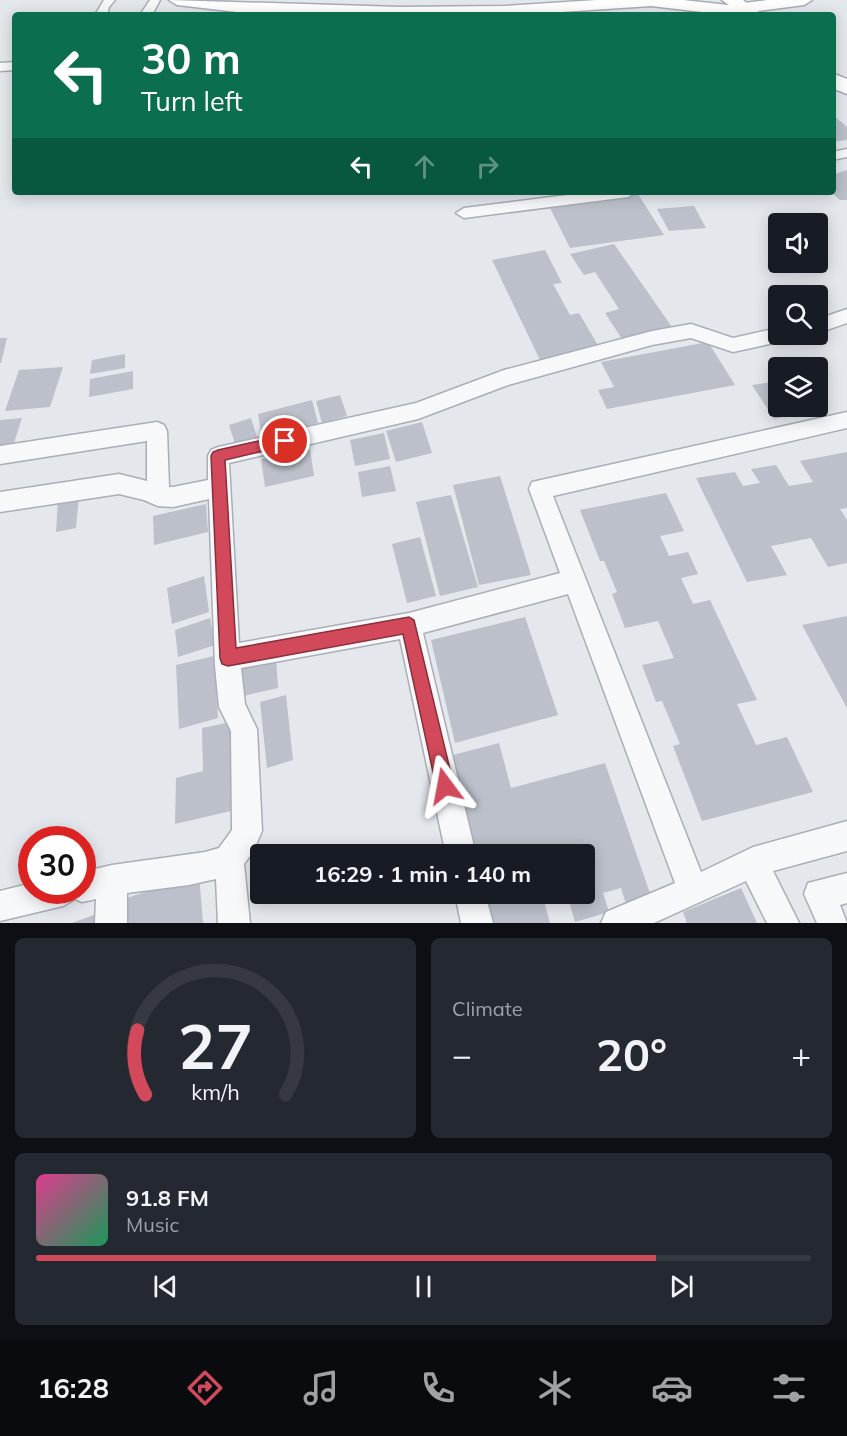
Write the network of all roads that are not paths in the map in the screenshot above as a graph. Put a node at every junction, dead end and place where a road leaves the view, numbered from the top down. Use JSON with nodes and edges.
{"nodes":[{"id":1,"x":177,"y":0,"type":"edge"},
{"id":2,"x":338,"y":0,"type":"edge"},
{"id":3,"x":405,"y":0,"type":"edge"},
{"id":4,"x":713,"y":0,"type":"edge"},
{"id":5,"x":804,"y":0,"type":"edge"},
{"id":6,"x":739,"y":10,"type":"edge"},
{"id":7,"x":605,"y":195,"type":"edge"},
{"id":8,"x":464,"y":213,"type":"dead end"},
{"id":9,"x":847,"y":316,"type":"edge"},
{"id":10,"x":828,"y":323,"type":"edge"},
{"id":11,"x":768,"y":337,"type":"edge"},
{"id":12,"x":847,"y":420,"type":"edge"},
{"id":13,"x":0,"y":455,"type":"edge"},
{"id":14,"x":220,"y":487,"type":"junction"},
{"id":15,"x":158,"y":496,"type":"junction"},
{"id":16,"x":0,"y":502,"type":"edge"},
{"id":17,"x":575,"y":581,"type":"junction"},
{"id":18,"x":409,"y":625,"type":"junction"},
{"id":19,"x":228,"y":658,"type":"junction"},
{"id":20,"x":847,"y":836,"type":"edge"},
{"id":21,"x":459,"y":844,"type":"edge"},
{"id":22,"x":229,"y":858,"type":"junction"},
{"id":23,"x":753,"y":862,"type":"junction"},
{"id":24,"x":112,"y":880,"type":"junction"},
{"id":25,"x":96,"y":883,"type":"edge"},
{"id":26,"x":847,"y":888,"type":"edge"},
{"id":27,"x":693,"y":891,"type":"junction"},
{"id":28,"x":18,"y":902,"type":"edge"},
{"id":29,"x":472,"y":904,"type":"edge"},
{"id":30,"x":0,"y":906,"type":"edge"},
{"id":31,"x":111,"y":923,"type":"edge"},
{"id":32,"x":234,"y":923,"type":"edge"},
{"id":33,"x":477,"y":923,"type":"edge"},
{"id":34,"x":617,"y":923,"type":"edge"},
{"id":35,"x":783,"y":923,"type":"edge"},
{"id":36,"x":833,"y":923,"type":"edge"}],
"edges":[{"from":1,"to":6,"type":"main road"},
{"from":2,"to":3,"type":"main road"},
{"from":4,"to":6,"type":"main road"},
{"from":5,"to":6,"type":"main road"},
{"from":7,"to":8,"type":"street"},
{"from":9,"to":10,"type":"street"},
{"from":11,"to":14,"type":"street"},
{"from":12,"to":17,"type":"street"},
{"from":13,"to":15,"type":"street"},
{"from":14,"to":15,"type":"street"},
{"from":14,"to":19,"type":"street"},
{"from":15,"to":16,"type":"street"},
{"from":17,"to":18,"type":"street"},
{"from":17,"to":27,"type":"street"},
{"from":18,"to":19,"type":"street"},
{"from":18,"to":21,"type":"street"},
{"from":19,"to":22,"type":"street"},
{"from":20,"to":23,"type":"street"},
{"from":22,"to":24,"type":"street"},
{"from":22,"to":32,"type":"street"},
{"from":23,"to":27,"type":"street"},
{"from":23,"to":35,"type":"street"},
{"from":24,"to":25,"type":"street"},
{"from":24,"to":31,"type":"street"},
{"from":26,"to":36,"type":"street"},
{"from":27,"to":34,"type":"street"},
{"from":28,"to":30,"type":"street"},
{"from":29,"to":33,"type":"street"}]}
